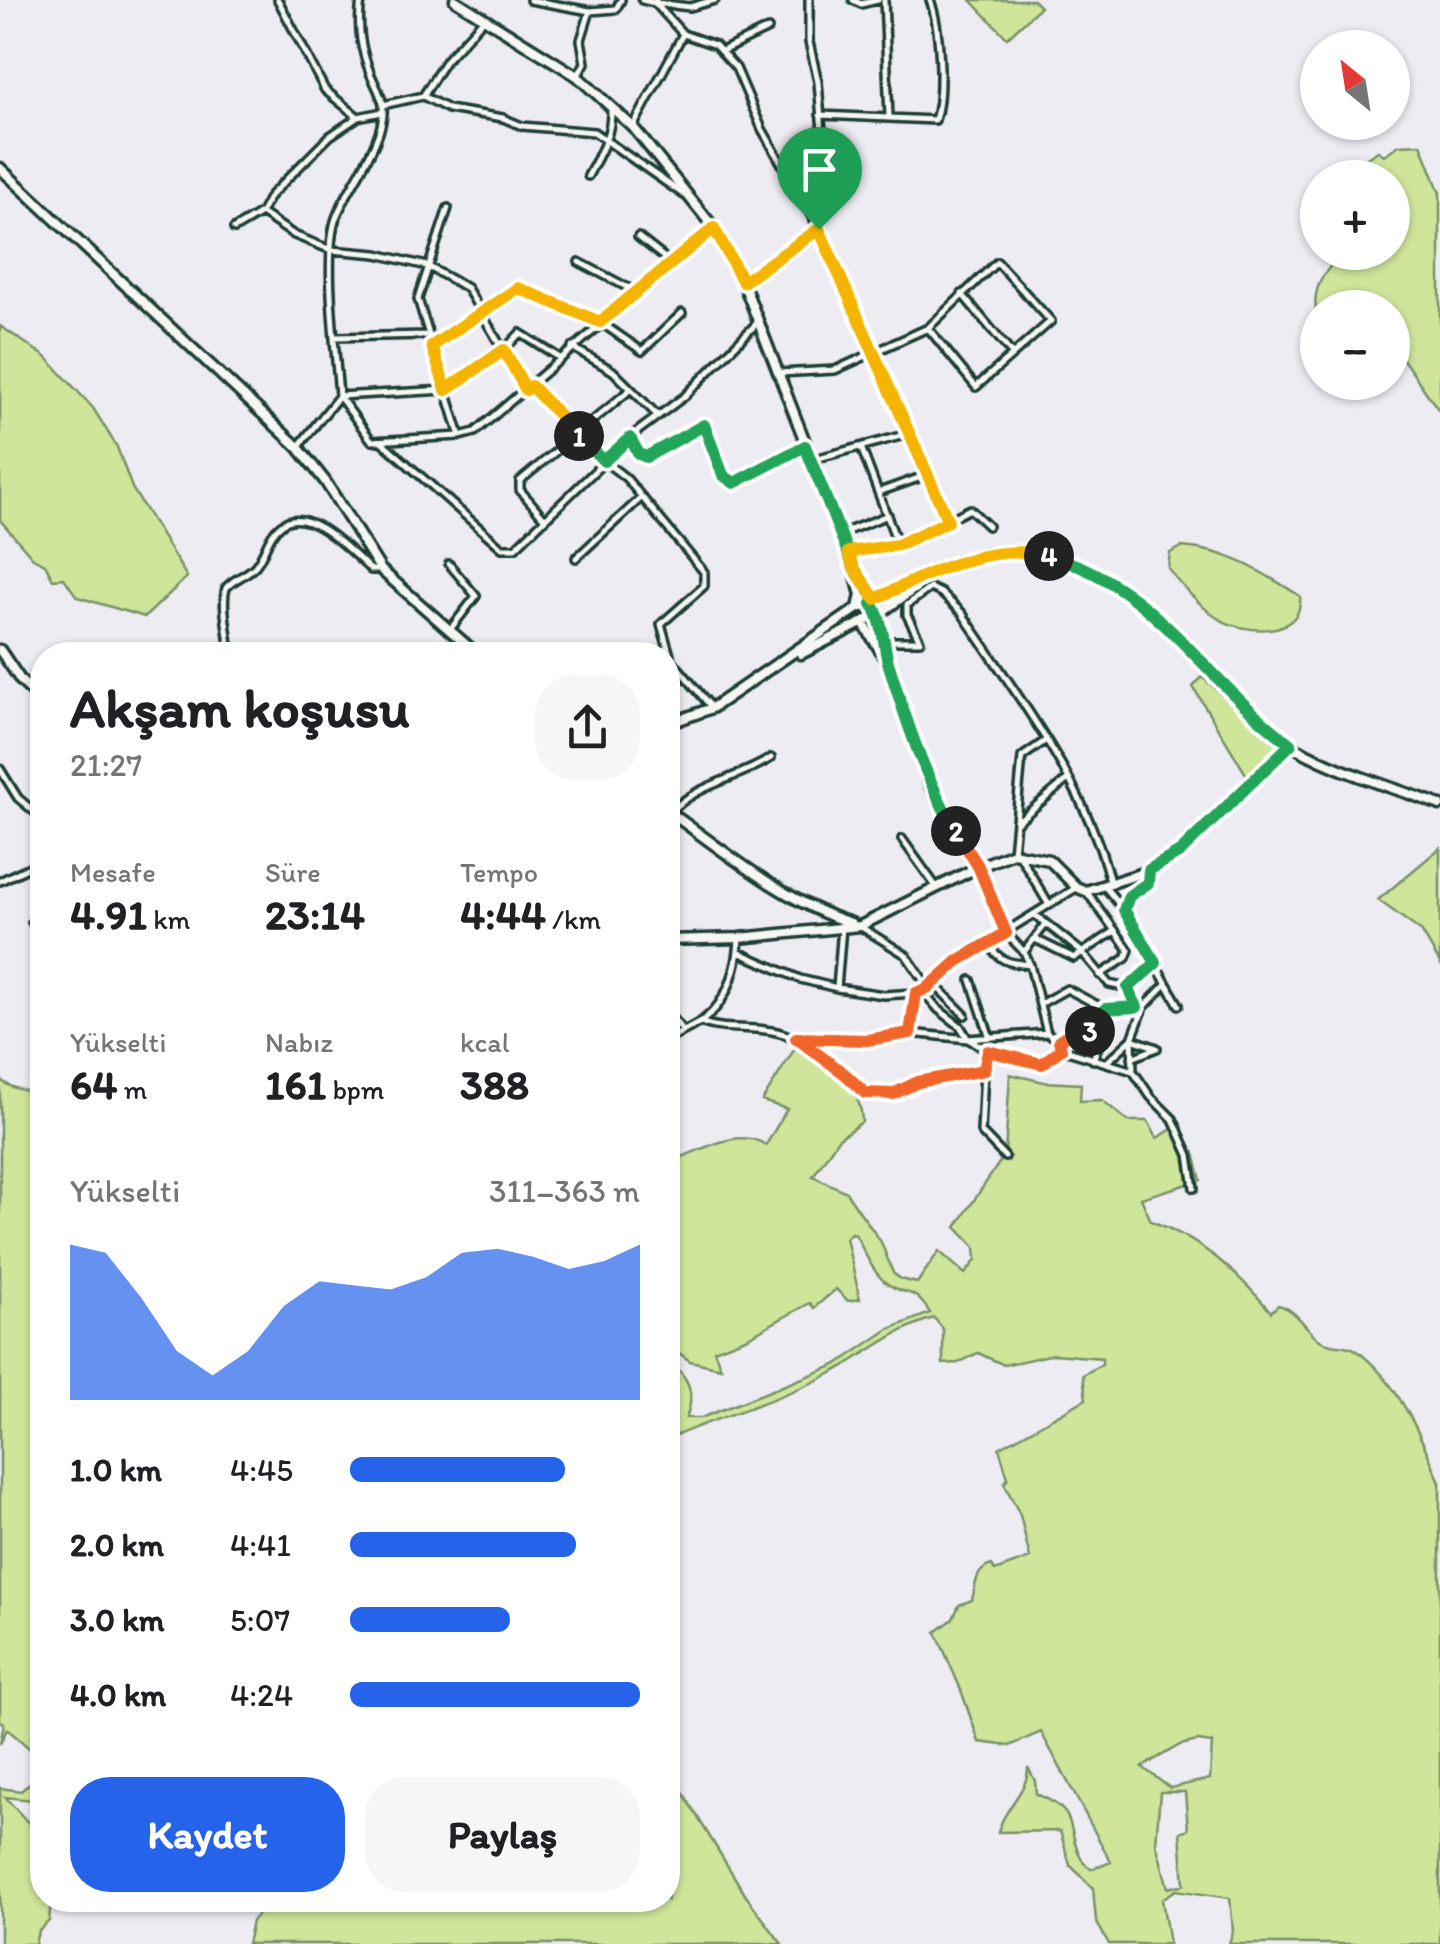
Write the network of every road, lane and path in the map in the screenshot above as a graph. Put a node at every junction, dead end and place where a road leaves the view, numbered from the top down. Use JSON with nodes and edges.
{"nodes":[{"id":1,"x":278,"y":0,"type":"edge"},
{"id":2,"x":361,"y":0,"type":"edge"},
{"id":3,"x":455,"y":0,"type":"edge"},
{"id":4,"x":530,"y":0,"type":"edge"},
{"id":5,"x":621,"y":0,"type":"edge"},
{"id":6,"x":642,"y":0,"type":"edge"},
{"id":7,"x":715,"y":0,"type":"edge"},
{"id":8,"x":809,"y":0,"type":"edge"},
{"id":9,"x":853,"y":0,"type":"edge"},
{"id":10,"x":881,"y":0,"type":"edge"},
{"id":11,"x":930,"y":0,"type":"edge"},
{"id":12,"x":655,"y":2,"type":"edge"},
{"id":13,"x":590,"y":11,"type":"junction"},
{"id":14,"x":483,"y":20,"type":"junction"},
{"id":15,"x":768,"y":29,"type":"dead end"},
{"id":16,"x":683,"y":34,"type":"junction"},
{"id":17,"x":722,"y":51,"type":"junction"},
{"id":18,"x":578,"y":76,"type":"junction"},
{"id":19,"x":423,"y":96,"type":"junction"},
{"id":20,"x":611,"y":106,"type":"junction"},
{"id":21,"x":382,"y":109,"type":"junction"},
{"id":22,"x":820,"y":115,"type":"junction"},
{"id":23,"x":889,"y":116,"type":"junction"},
{"id":24,"x":358,"y":117,"type":"junction"},
{"id":25,"x":633,"y":127,"type":"junction"},
{"id":26,"x":608,"y":139,"type":"junction"},
{"id":27,"x":0,"y":168,"type":"edge"},
{"id":28,"x":588,"y":176,"type":"dead end"},
{"id":29,"x":841,"y":188,"type":"dead end"},
{"id":30,"x":691,"y":199,"type":"junction"},
{"id":31,"x":448,"y":208,"type":"dead end"},
{"id":32,"x":261,"y":213,"type":"junction"},
{"id":33,"x":714,"y":228,"type":"junction"},
{"id":34,"x":234,"y":229,"type":"dead end"},
{"id":35,"x":819,"y":229,"type":"junction"},
{"id":36,"x":638,"y":236,"type":"dead end"},
{"id":37,"x":331,"y":250,"type":"junction"},
{"id":38,"x":579,"y":262,"type":"dead end"},
{"id":39,"x":671,"y":263,"type":"junction"},
{"id":40,"x":427,"y":266,"type":"junction"},
{"id":41,"x":743,"y":282,"type":"junction"},
{"id":42,"x":639,"y":293,"type":"junction"},
{"id":43,"x":962,"y":294,"type":"junction"},
{"id":44,"x":482,"y":313,"type":"junction"},
{"id":45,"x":682,"y":314,"type":"dead end"},
{"id":46,"x":600,"y":322,"type":"junction"},
{"id":47,"x":757,"y":323,"type":"junction"},
{"id":48,"x":928,"y":328,"type":"junction"},
{"id":49,"x":428,"y":335,"type":"junction"},
{"id":50,"x":335,"y":337,"type":"junction"},
{"id":51,"x":432,"y":346,"type":"junction"},
{"id":52,"x":572,"y":347,"type":"junction"},
{"id":53,"x":504,"y":350,"type":"junction"},
{"id":54,"x":873,"y":354,"type":"junction"},
{"id":55,"x":1012,"y":354,"type":"junction"},
{"id":56,"x":560,"y":358,"type":"junction"},
{"id":57,"x":776,"y":373,"type":"junction"},
{"id":58,"x":528,"y":388,"type":"junction"},
{"id":59,"x":631,"y":389,"type":"junction"},
{"id":60,"x":446,"y":390,"type":"junction"},
{"id":61,"x":339,"y":396,"type":"junction"},
{"id":62,"x":658,"y":416,"type":"junction"},
{"id":63,"x":908,"y":434,"type":"junction"},
{"id":64,"x":578,"y":435,"type":"junction"},
{"id":65,"x":460,"y":436,"type":"junction"},
{"id":66,"x":630,"y":438,"type":"junction"},
{"id":67,"x":381,"y":441,"type":"junction"},
{"id":68,"x":805,"y":446,"type":"junction"},
{"id":69,"x":861,"y":446,"type":"junction"},
{"id":70,"x":298,"y":447,"type":"junction"},
{"id":71,"x":810,"y":460,"type":"junction"},
{"id":72,"x":604,"y":461,"type":"junction"},
{"id":73,"x":927,"y":475,"type":"junction"},
{"id":74,"x":880,"y":492,"type":"junction"},
{"id":75,"x":642,"y":498,"type":"junction"},
{"id":76,"x":888,"y":515,"type":"junction"},
{"id":77,"x":544,"y":519,"type":"junction"},
{"id":78,"x":948,"y":521,"type":"junction"},
{"id":79,"x":988,"y":526,"type":"dead end"},
{"id":80,"x":840,"y":534,"type":"junction"},
{"id":81,"x":898,"y":545,"type":"junction"},
{"id":82,"x":848,"y":552,"type":"junction"},
{"id":83,"x":576,"y":558,"type":"dead end"},
{"id":84,"x":449,"y":564,"type":"dead end"},
{"id":85,"x":954,"y":564,"type":"junction"},
{"id":86,"x":854,"y":568,"type":"junction"},
{"id":87,"x":381,"y":570,"type":"junction"},
{"id":88,"x":876,"y":607,"type":"junction"},
{"id":89,"x":860,"y":608,"type":"junction"},
{"id":90,"x":864,"y":621,"type":"junction"},
{"id":91,"x":449,"y":631,"type":"junction"},
{"id":92,"x":883,"y":641,"type":"junction"},
{"id":93,"x":230,"y":642,"type":"edge"},
{"id":94,"x":462,"y":642,"type":"edge"},
{"id":95,"x":666,"y":642,"type":"edge"},
{"id":96,"x":0,"y":650,"type":"edge"},
{"id":97,"x":889,"y":664,"type":"junction"},
{"id":98,"x":775,"y":668,"type":"junction"},
{"id":99,"x":680,"y":669,"type":"edge"},
{"id":100,"x":30,"y":690,"type":"edge"},
{"id":101,"x":697,"y":691,"type":"junction"},
{"id":102,"x":712,"y":708,"type":"junction"},
{"id":103,"x":699,"y":713,"type":"junction"},
{"id":104,"x":680,"y":720,"type":"edge"},
{"id":105,"x":1045,"y":741,"type":"junction"},
{"id":106,"x":1291,"y":744,"type":"junction"},
{"id":107,"x":771,"y":758,"type":"dead end"},
{"id":108,"x":0,"y":770,"type":"edge"},
{"id":109,"x":1068,"y":780,"type":"junction"},
{"id":110,"x":0,"y":784,"type":"edge"},
{"id":111,"x":14,"y":792,"type":"junction"},
{"id":112,"x":680,"y":804,"type":"edge"},
{"id":113,"x":1440,"y":805,"type":"edge"},
{"id":114,"x":30,"y":807,"type":"edge"},
{"id":115,"x":680,"y":820,"type":"edge"},
{"id":116,"x":1016,"y":822,"type":"junction"},
{"id":117,"x":902,"y":839,"type":"dead end"},
{"id":118,"x":1016,"y":855,"type":"junction"},
{"id":119,"x":978,"y":866,"type":"junction"},
{"id":120,"x":30,"y":867,"type":"edge"},
{"id":121,"x":1149,"y":870,"type":"junction"},
{"id":122,"x":0,"y":881,"type":"edge"},
{"id":123,"x":1108,"y":886,"type":"junction"},
{"id":124,"x":1076,"y":887,"type":"junction"},
{"id":125,"x":937,"y":888,"type":"junction"},
{"id":126,"x":1086,"y":890,"type":"junction"},
{"id":127,"x":1049,"y":905,"type":"junction"},
{"id":128,"x":1124,"y":910,"type":"junction"},
{"id":129,"x":1034,"y":914,"type":"junction"},
{"id":130,"x":1046,"y":924,"type":"junction"},
{"id":131,"x":842,"y":926,"type":"junction"},
{"id":132,"x":860,"y":926,"type":"junction"},
{"id":133,"x":1115,"y":931,"type":"junction"},
{"id":134,"x":1006,"y":933,"type":"junction"},
{"id":135,"x":739,"y":938,"type":"junction"},
{"id":136,"x":1035,"y":939,"type":"junction"},
{"id":137,"x":680,"y":940,"type":"edge"},
{"id":138,"x":988,"y":943,"type":"junction"},
{"id":139,"x":738,"y":952,"type":"junction"},
{"id":140,"x":1024,"y":952,"type":"junction"},
{"id":141,"x":1083,"y":953,"type":"junction"},
{"id":142,"x":1156,"y":963,"type":"junction"},
{"id":143,"x":1030,"y":965,"type":"junction"},
{"id":144,"x":1100,"y":976,"type":"junction"},
{"id":145,"x":971,"y":980,"type":"dead end"},
{"id":146,"x":1166,"y":984,"type":"junction"},
{"id":147,"x":838,"y":988,"type":"junction"},
{"id":148,"x":1128,"y":988,"type":"junction"},
{"id":149,"x":925,"y":989,"type":"junction"},
{"id":150,"x":1042,"y":1003,"type":"junction"},
{"id":151,"x":1179,"y":1004,"type":"dead end"},
{"id":152,"x":1140,"y":1007,"type":"junction"},
{"id":153,"x":1105,"y":1009,"type":"junction"},
{"id":154,"x":966,"y":1014,"type":"dead end"},
{"id":155,"x":700,"y":1022,"type":"junction"},
{"id":156,"x":680,"y":1027,"type":"edge"},
{"id":157,"x":682,"y":1030,"type":"joint"},
{"id":158,"x":1047,"y":1032,"type":"junction"},
{"id":159,"x":1089,"y":1032,"type":"junction"},
{"id":160,"x":910,"y":1033,"type":"junction"},
{"id":161,"x":796,"y":1038,"type":"junction"},
{"id":162,"x":990,"y":1038,"type":"junction"},
{"id":163,"x":1132,"y":1038,"type":"junction"},
{"id":164,"x":968,"y":1039,"type":"junction"},
{"id":165,"x":1059,"y":1040,"type":"junction"},
{"id":166,"x":1061,"y":1049,"type":"junction"},
{"id":167,"x":988,"y":1051,"type":"junction"},
{"id":168,"x":1132,"y":1058,"type":"junction"},
{"id":169,"x":1093,"y":1060,"type":"junction"},
{"id":170,"x":1107,"y":1062,"type":"junction"},
{"id":171,"x":984,"y":1070,"type":"junction"},
{"id":172,"x":1133,"y":1071,"type":"junction"},
{"id":173,"x":1005,"y":1157,"type":"dead end"},
{"id":174,"x":1194,"y":1188,"type":"dead end"}],
"edges":[{"from":1,"to":24,"type":"street"},
{"from":2,"to":21,"type":"street"},
{"from":3,"to":14,"type":"street"},
{"from":4,"to":13,"type":"street"},
{"from":5,"to":13,"type":"street"},
{"from":6,"to":12,"type":"street"},
{"from":7,"to":12,"type":"street"},
{"from":8,"to":22,"type":"street"},
{"from":9,"to":10,"type":"street"},
{"from":10,"to":23,"type":"street"},
{"from":11,"to":23,"type":"street"},
{"from":12,"to":16,"type":"street"},
{"from":13,"to":18,"type":"street"},
{"from":14,"to":18,"type":"street"},
{"from":14,"to":19,"type":"street"},
{"from":15,"to":17,"type":"street"},
{"from":16,"to":17,"type":"street"},
{"from":16,"to":25,"type":"street"},
{"from":17,"to":35,"type":"street"},
{"from":18,"to":20,"type":"street"},
{"from":19,"to":21,"type":"street"},
{"from":19,"to":26,"type":"street"},
{"from":20,"to":25,"type":"street"},
{"from":20,"to":26,"type":"street"},
{"from":21,"to":24,"type":"street"},
{"from":21,"to":37,"type":"street"},
{"from":22,"to":23,"type":"street"},
{"from":22,"to":29,"type":"street"},
{"from":24,"to":32,"type":"street"},
{"from":25,"to":30,"type":"street"},
{"from":26,"to":28,"type":"street"},
{"from":26,"to":30,"type":"street"},
{"from":27,"to":70,"type":"street"},
{"from":30,"to":33,"type":"street"},
{"from":31,"to":40,"type":"street"},
{"from":32,"to":34,"type":"street"},
{"from":32,"to":37,"type":"street"},
{"from":33,"to":39,"type":"street"},
{"from":33,"to":41,"type":"street"},
{"from":35,"to":41,"type":"street"},
{"from":35,"to":54,"type":"street"},
{"from":36,"to":39,"type":"street"},
{"from":37,"to":40,"type":"street"},
{"from":37,"to":50,"type":"street"},
{"from":38,"to":42,"type":"street"},
{"from":39,"to":42,"type":"street"},
{"from":40,"to":44,"type":"street"},
{"from":40,"to":49,"type":"street"},
{"from":41,"to":47,"type":"street"},
{"from":42,"to":46,"type":"street"},
{"from":43,"to":48,"type":"street"},
{"from":43,"to":55,"type":"street"},
{"from":43,"to":55,"type":"street"},
{"from":44,"to":46,"type":"street"},
{"from":44,"to":51,"type":"street"},
{"from":44,"to":53,"type":"street"},
{"from":45,"to":46,"type":"street"},
{"from":46,"to":52,"type":"street"},
{"from":47,"to":57,"type":"street"},
{"from":47,"to":62,"type":"street"},
{"from":48,"to":54,"type":"street"},
{"from":48,"to":55,"type":"street"},
{"from":49,"to":50,"type":"street"},
{"from":49,"to":51,"type":"street"},
{"from":50,"to":61,"type":"street"},
{"from":51,"to":60,"type":"street"},
{"from":52,"to":56,"type":"street"},
{"from":52,"to":59,"type":"street"},
{"from":53,"to":56,"type":"street"},
{"from":53,"to":58,"type":"street"},
{"from":53,"to":60,"type":"street"},
{"from":54,"to":57,"type":"street"},
{"from":54,"to":63,"type":"street"},
{"from":56,"to":58,"type":"street"},
{"from":57,"to":68,"type":"street"},
{"from":58,"to":64,"type":"street"},
{"from":58,"to":65,"type":"street"},
{"from":59,"to":62,"type":"street"},
{"from":59,"to":64,"type":"street"},
{"from":60,"to":61,"type":"street"},
{"from":60,"to":65,"type":"street"},
{"from":61,"to":67,"type":"street"},
{"from":61,"to":70,"type":"street"},
{"from":62,"to":66,"type":"street"},
{"from":63,"to":69,"type":"street"},
{"from":63,"to":73,"type":"street"},
{"from":64,"to":72,"type":"street"},
{"from":64,"to":77,"type":"street"},
{"from":65,"to":67,"type":"street"},
{"from":66,"to":68,"type":"street"},
{"from":66,"to":72,"type":"street"},
{"from":67,"to":77,"type":"street"},
{"from":68,"to":71,"type":"street"},
{"from":69,"to":71,"type":"street"},
{"from":69,"to":74,"type":"street"},
{"from":70,"to":87,"type":"street"},
{"from":71,"to":80,"type":"street"},
{"from":72,"to":75,"type":"street"},
{"from":72,"to":77,"type":"street"},
{"from":73,"to":74,"type":"street"},
{"from":73,"to":78,"type":"street"},
{"from":74,"to":76,"type":"street"},
{"from":75,"to":83,"type":"street"},
{"from":75,"to":95,"type":"street"},
{"from":76,"to":80,"type":"street"},
{"from":76,"to":81,"type":"street"},
{"from":78,"to":79,"type":"street"},
{"from":78,"to":81,"type":"street"},
{"from":80,"to":82,"type":"street"},
{"from":81,"to":82,"type":"street"},
{"from":82,"to":86,"type":"street"},
{"from":84,"to":91,"type":"street"},
{"from":85,"to":88,"type":"street"},
{"from":85,"to":88,"type":"street"},
{"from":85,"to":106,"type":"street"},
{"from":86,"to":88,"type":"street"},
{"from":86,"to":89,"type":"street"},
{"from":87,"to":91,"type":"street"},
{"from":87,"to":93,"type":"street"},
{"from":88,"to":89,"type":"street"},
{"from":88,"to":90,"type":"street"},
{"from":88,"to":92,"type":"street"},
{"from":89,"to":90,"type":"street"},
{"from":89,"to":98,"type":"street"},
{"from":90,"to":97,"type":"street"},
{"from":90,"to":98,"type":"street"},
{"from":91,"to":94,"type":"street"},
{"from":92,"to":97,"type":"street"},
{"from":92,"to":105,"type":"street"},
{"from":96,"to":100,"type":"street"},
{"from":97,"to":119,"type":"street"},
{"from":98,"to":102,"type":"street"},
{"from":99,"to":101,"type":"street"},
{"from":101,"to":102,"type":"street"},
{"from":101,"to":103,"type":"street"},
{"from":102,"to":103,"type":"street"},
{"from":103,"to":104,"type":"street"},
{"from":105,"to":109,"type":"street"},
{"from":105,"to":116,"type":"street"},
{"from":106,"to":113,"type":"street"},
{"from":106,"to":121,"type":"street"},
{"from":107,"to":112,"type":"street"},
{"from":108,"to":111,"type":"street"},
{"from":109,"to":116,"type":"street"},
{"from":109,"to":123,"type":"street"},
{"from":110,"to":111,"type":"street"},
{"from":111,"to":114,"type":"street"},
{"from":115,"to":132,"type":"street"},
{"from":116,"to":118,"type":"street"},
{"from":117,"to":125,"type":"street"},
{"from":118,"to":119,"type":"street"},
{"from":118,"to":124,"type":"street"},
{"from":118,"to":127,"type":"street"},
{"from":119,"to":125,"type":"street"},
{"from":119,"to":134,"type":"street"},
{"from":120,"to":122,"type":"street"},
{"from":121,"to":123,"type":"street"},
{"from":121,"to":128,"type":"street"},
{"from":123,"to":126,"type":"street"},
{"from":123,"to":128,"type":"street"},
{"from":124,"to":126,"type":"street"},
{"from":124,"to":127,"type":"street"},
{"from":125,"to":132,"type":"street"},
{"from":126,"to":133,"type":"street"},
{"from":127,"to":129,"type":"street"},
{"from":128,"to":142,"type":"street"},
{"from":129,"to":130,"type":"street"},
{"from":129,"to":134,"type":"street"},
{"from":130,"to":136,"type":"street"},
{"from":130,"to":141,"type":"street"},
{"from":131,"to":132,"type":"street"},
{"from":131,"to":135,"type":"street"},
{"from":131,"to":147,"type":"street"},
{"from":132,"to":149,"type":"street"},
{"from":133,"to":141,"type":"street"},
{"from":133,"to":144,"type":"street"},
{"from":134,"to":138,"type":"street"},
{"from":134,"to":140,"type":"street"},
{"from":135,"to":137,"type":"street"},
{"from":135,"to":139,"type":"street"},
{"from":136,"to":140,"type":"street"},
{"from":136,"to":141,"type":"street"},
{"from":138,"to":143,"type":"street"},
{"from":138,"to":149,"type":"street"},
{"from":139,"to":147,"type":"street"},
{"from":139,"to":155,"type":"street"},
{"from":140,"to":143,"type":"street"},
{"from":141,"to":144,"type":"street"},
{"from":142,"to":146,"type":"street"},
{"from":142,"to":148,"type":"street"},
{"from":143,"to":150,"type":"street"},
{"from":144,"to":148,"type":"street"},
{"from":145,"to":162,"type":"street"},
{"from":146,"to":151,"type":"street"},
{"from":146,"to":152,"type":"street"},
{"from":147,"to":149,"type":"street"},
{"from":148,"to":152,"type":"street"},
{"from":149,"to":154,"type":"street"},
{"from":149,"to":160,"type":"street"},
{"from":149,"to":164,"type":"street"},
{"from":150,"to":153,"type":"street"},
{"from":150,"to":158,"type":"street"},
{"from":152,"to":153,"type":"street"},
{"from":152,"to":163,"type":"street"},
{"from":153,"to":159,"type":"street"},
{"from":155,"to":157,"type":"street"},
{"from":155,"to":161,"type":"street"},
{"from":156,"to":157,"type":"street"},
{"from":158,"to":162,"type":"street"},
{"from":158,"to":165,"type":"street"},
{"from":159,"to":165,"type":"street"},
{"from":159,"to":169,"type":"street"},
{"from":160,"to":161,"type":"street"},
{"from":160,"to":164,"type":"street"},
{"from":161,"to":171,"type":"street"},
{"from":162,"to":164,"type":"street"},
{"from":163,"to":168,"type":"street"},
{"from":163,"to":168,"type":"street"},
{"from":163,"to":170,"type":"street"},
{"from":164,"to":167,"type":"street"},
{"from":165,"to":166,"type":"street"},
{"from":166,"to":167,"type":"street"},
{"from":166,"to":169,"type":"street"},
{"from":167,"to":171,"type":"street"},
{"from":168,"to":172,"type":"street"},
{"from":169,"to":170,"type":"street"},
{"from":170,"to":172,"type":"street"},
{"from":171,"to":173,"type":"street"},
{"from":172,"to":174,"type":"street"}]}
